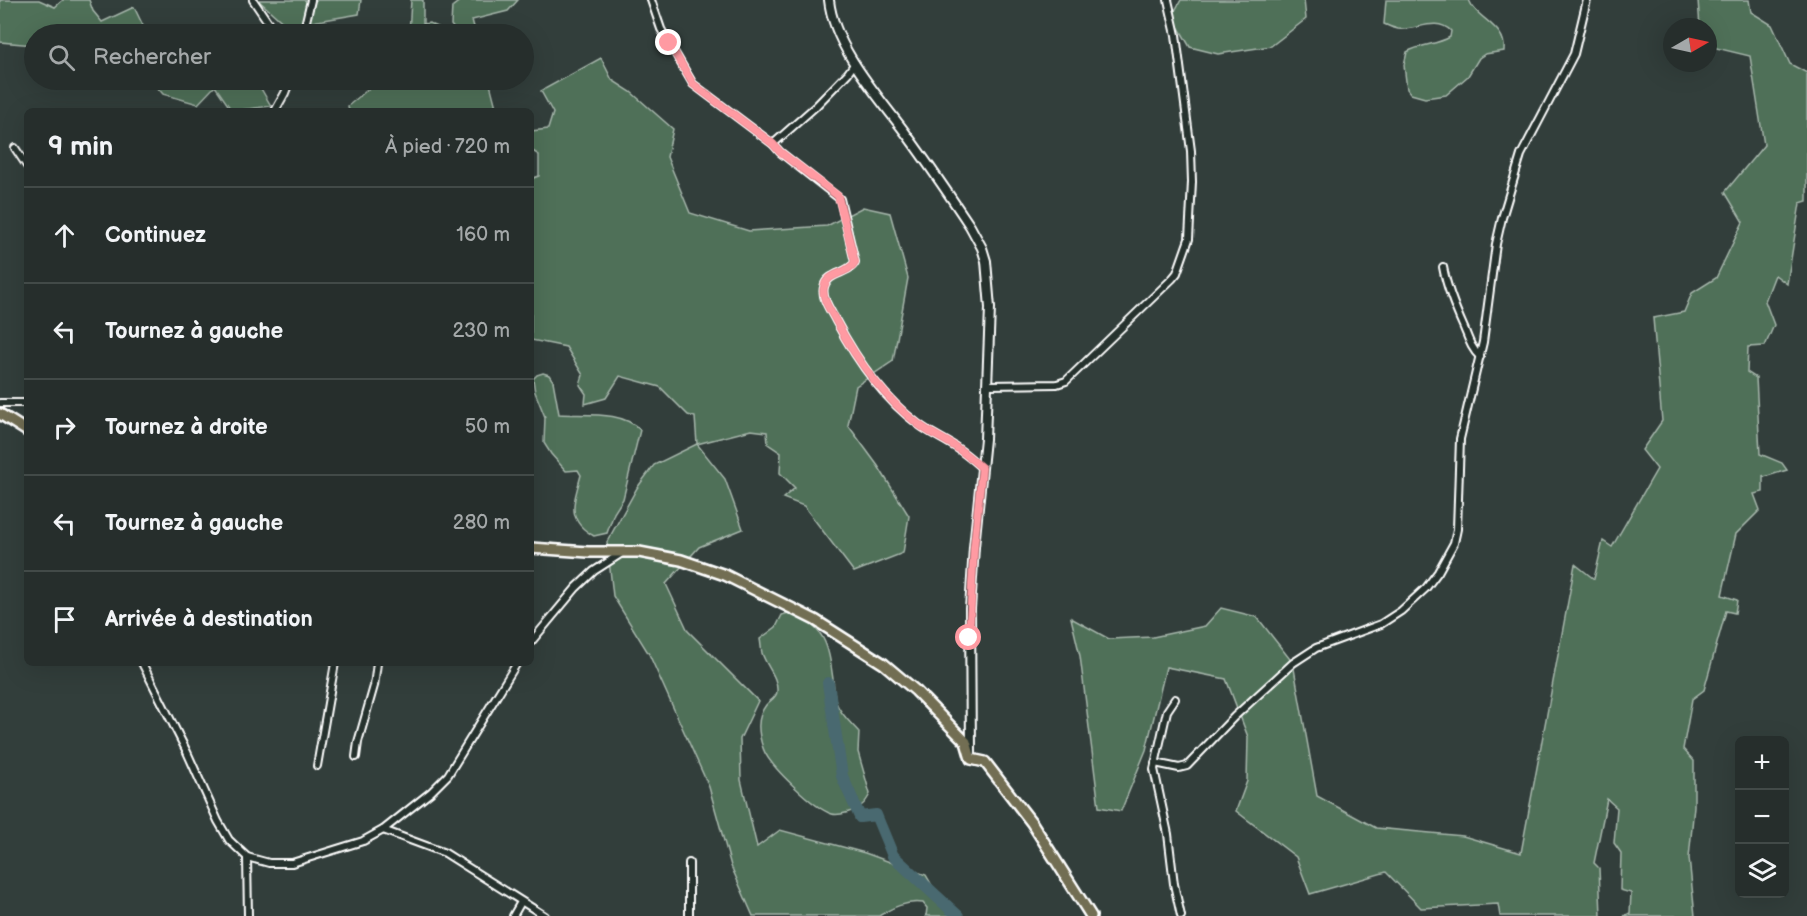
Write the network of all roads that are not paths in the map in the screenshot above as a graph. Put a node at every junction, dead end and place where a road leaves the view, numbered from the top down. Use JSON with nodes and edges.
{"nodes":[{"id":1,"x":253,"y":0,"type":"edge"},
{"id":2,"x":311,"y":0,"type":"edge"},
{"id":3,"x":651,"y":0,"type":"edge"},
{"id":4,"x":828,"y":0,"type":"edge"},
{"id":5,"x":1168,"y":0,"type":"edge"},
{"id":6,"x":1587,"y":0,"type":"edge"},
{"id":7,"x":269,"y":24,"type":"edge"},
{"id":8,"x":305,"y":24,"type":"edge"},
{"id":9,"x":855,"y":63,"type":"junction"},
{"id":10,"x":286,"y":90,"type":"edge"},
{"id":11,"x":277,"y":108,"type":"edge"},
{"id":12,"x":773,"y":144,"type":"junction"},
{"id":13,"x":15,"y":148,"type":"dead end"},
{"id":14,"x":24,"y":162,"type":"edge"},
{"id":15,"x":1443,"y":267,"type":"dead end"},
{"id":16,"x":1480,"y":357,"type":"junction"},
{"id":17,"x":988,"y":385,"type":"junction"},
{"id":18,"x":0,"y":403,"type":"edge"},
{"id":19,"x":24,"y":403,"type":"edge"},
{"id":20,"x":0,"y":414,"type":"edge"},
{"id":21,"x":24,"y":429,"type":"edge"},
{"id":22,"x":982,"y":468,"type":"junction"},
{"id":23,"x":534,"y":548,"type":"edge"},
{"id":24,"x":624,"y":551,"type":"junction"},
{"id":25,"x":534,"y":638,"type":"edge"},
{"id":26,"x":144,"y":666,"type":"edge"},
{"id":27,"x":334,"y":666,"type":"edge"},
{"id":28,"x":377,"y":666,"type":"edge"},
{"id":29,"x":515,"y":666,"type":"edge"},
{"id":30,"x":1175,"y":699,"type":"dead end"},
{"id":31,"x":356,"y":757,"type":"dead end"},
{"id":32,"x":970,"y":759,"type":"junction"},
{"id":33,"x":1155,"y":763,"type":"junction"},
{"id":34,"x":317,"y":766,"type":"dead end"},
{"id":35,"x":383,"y":830,"type":"junction"},
{"id":36,"x":247,"y":857,"type":"junction"},
{"id":37,"x":689,"y":863,"type":"dead end"},
{"id":38,"x":521,"y":902,"type":"junction"},
{"id":39,"x":248,"y":916,"type":"edge"},
{"id":40,"x":513,"y":916,"type":"edge"},
{"id":41,"x":545,"y":916,"type":"edge"},
{"id":42,"x":689,"y":916,"type":"edge"},
{"id":43,"x":1091,"y":916,"type":"edge"},
{"id":44,"x":1181,"y":916,"type":"edge"}],
"edges":[{"from":1,"to":7,"type":"street"},
{"from":2,"to":8,"type":"street"},
{"from":3,"to":12,"type":"street"},
{"from":4,"to":9,"type":"street"},
{"from":5,"to":17,"type":"street"},
{"from":6,"to":16,"type":"street"},
{"from":9,"to":12,"type":"street"},
{"from":9,"to":17,"type":"street"},
{"from":10,"to":11,"type":"street"},
{"from":12,"to":22,"type":"street"},
{"from":13,"to":14,"type":"street"},
{"from":15,"to":16,"type":"street"},
{"from":16,"to":33,"type":"street"},
{"from":17,"to":22,"type":"street"},
{"from":18,"to":19,"type":"street"},
{"from":20,"to":21,"type":"main road"},
{"from":22,"to":32,"type":"street"},
{"from":23,"to":24,"type":"main road"},
{"from":24,"to":25,"type":"street"},
{"from":24,"to":32,"type":"main road"},
{"from":26,"to":36,"type":"street"},
{"from":27,"to":34,"type":"street"},
{"from":28,"to":31,"type":"street"},
{"from":29,"to":35,"type":"street"},
{"from":30,"to":33,"type":"street"},
{"from":32,"to":43,"type":"main road"},
{"from":33,"to":44,"type":"street"},
{"from":35,"to":36,"type":"street"},
{"from":35,"to":38,"type":"street"},
{"from":36,"to":39,"type":"street"},
{"from":37,"to":42,"type":"street"},
{"from":38,"to":40,"type":"street"},
{"from":38,"to":41,"type":"street"}]}
